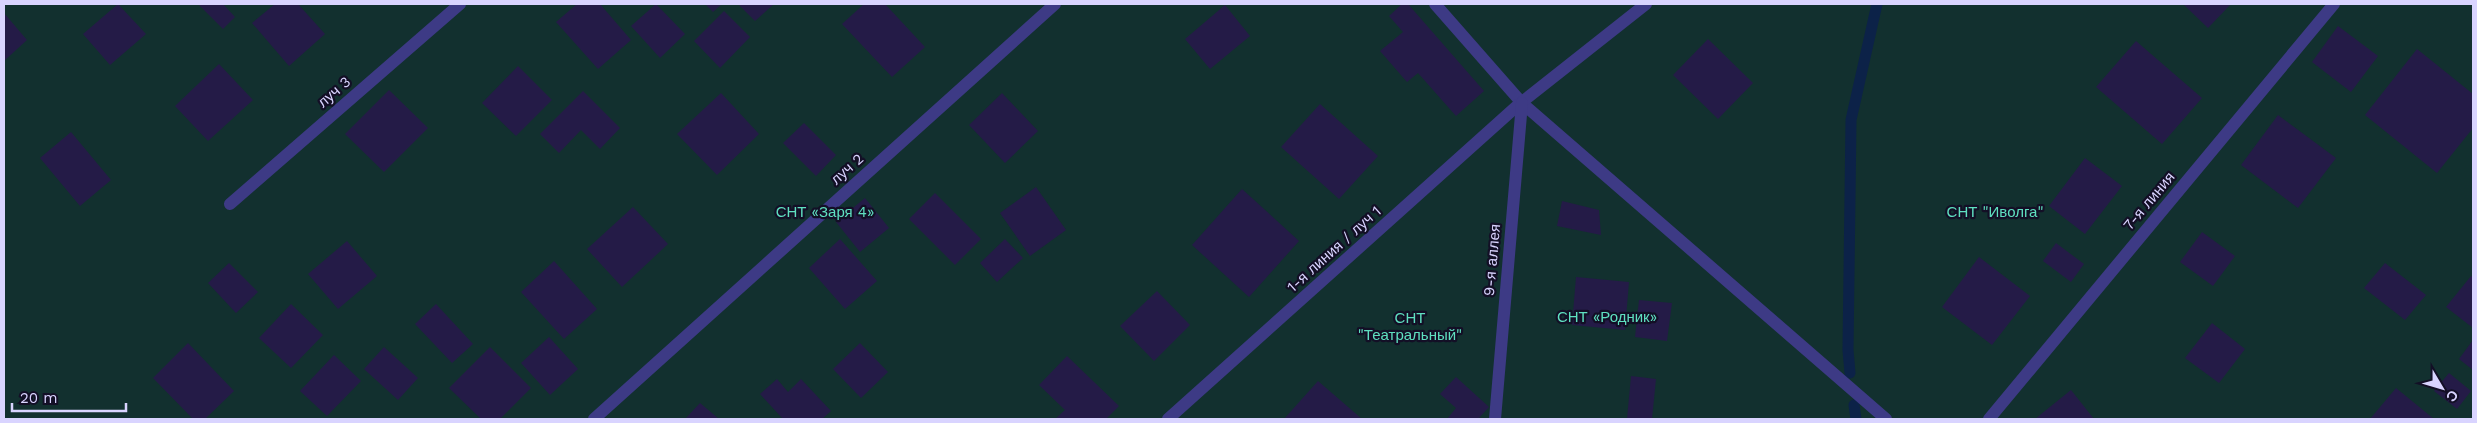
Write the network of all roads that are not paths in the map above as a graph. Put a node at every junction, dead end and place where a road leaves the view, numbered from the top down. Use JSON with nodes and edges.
{"nodes":[{"id":1,"x":460,"y":4,"type":"edge"},
{"id":2,"x":1055,"y":4,"type":"edge"},
{"id":3,"x":1435,"y":4,"type":"edge"},
{"id":4,"x":1646,"y":4,"type":"edge"},
{"id":5,"x":2334,"y":4,"type":"edge"},
{"id":6,"x":1522,"y":103,"type":"junction"},
{"id":7,"x":230,"y":204,"type":"dead end"},
{"id":8,"x":594,"y":419,"type":"edge"},
{"id":9,"x":1168,"y":419,"type":"edge"},
{"id":10,"x":1495,"y":419,"type":"edge"},
{"id":11,"x":1886,"y":419,"type":"edge"},
{"id":12,"x":1989,"y":419,"type":"edge"}],
"edges":[{"from":1,"to":7,"type":"street","name":"луч 3"},
{"from":2,"to":8,"type":"street","name":"луч 2"},
{"from":3,"to":6,"type":"street"},
{"from":4,"to":6,"type":"street","name":"1-я линия / луч 1"},
{"from":5,"to":12,"type":"street","name":"7-я линия"},
{"from":6,"to":9,"type":"street","name":"1-я линия / луч 1"},
{"from":6,"to":10,"type":"street","name":"9-я аллея"},
{"from":6,"to":11,"type":"street"}]}
